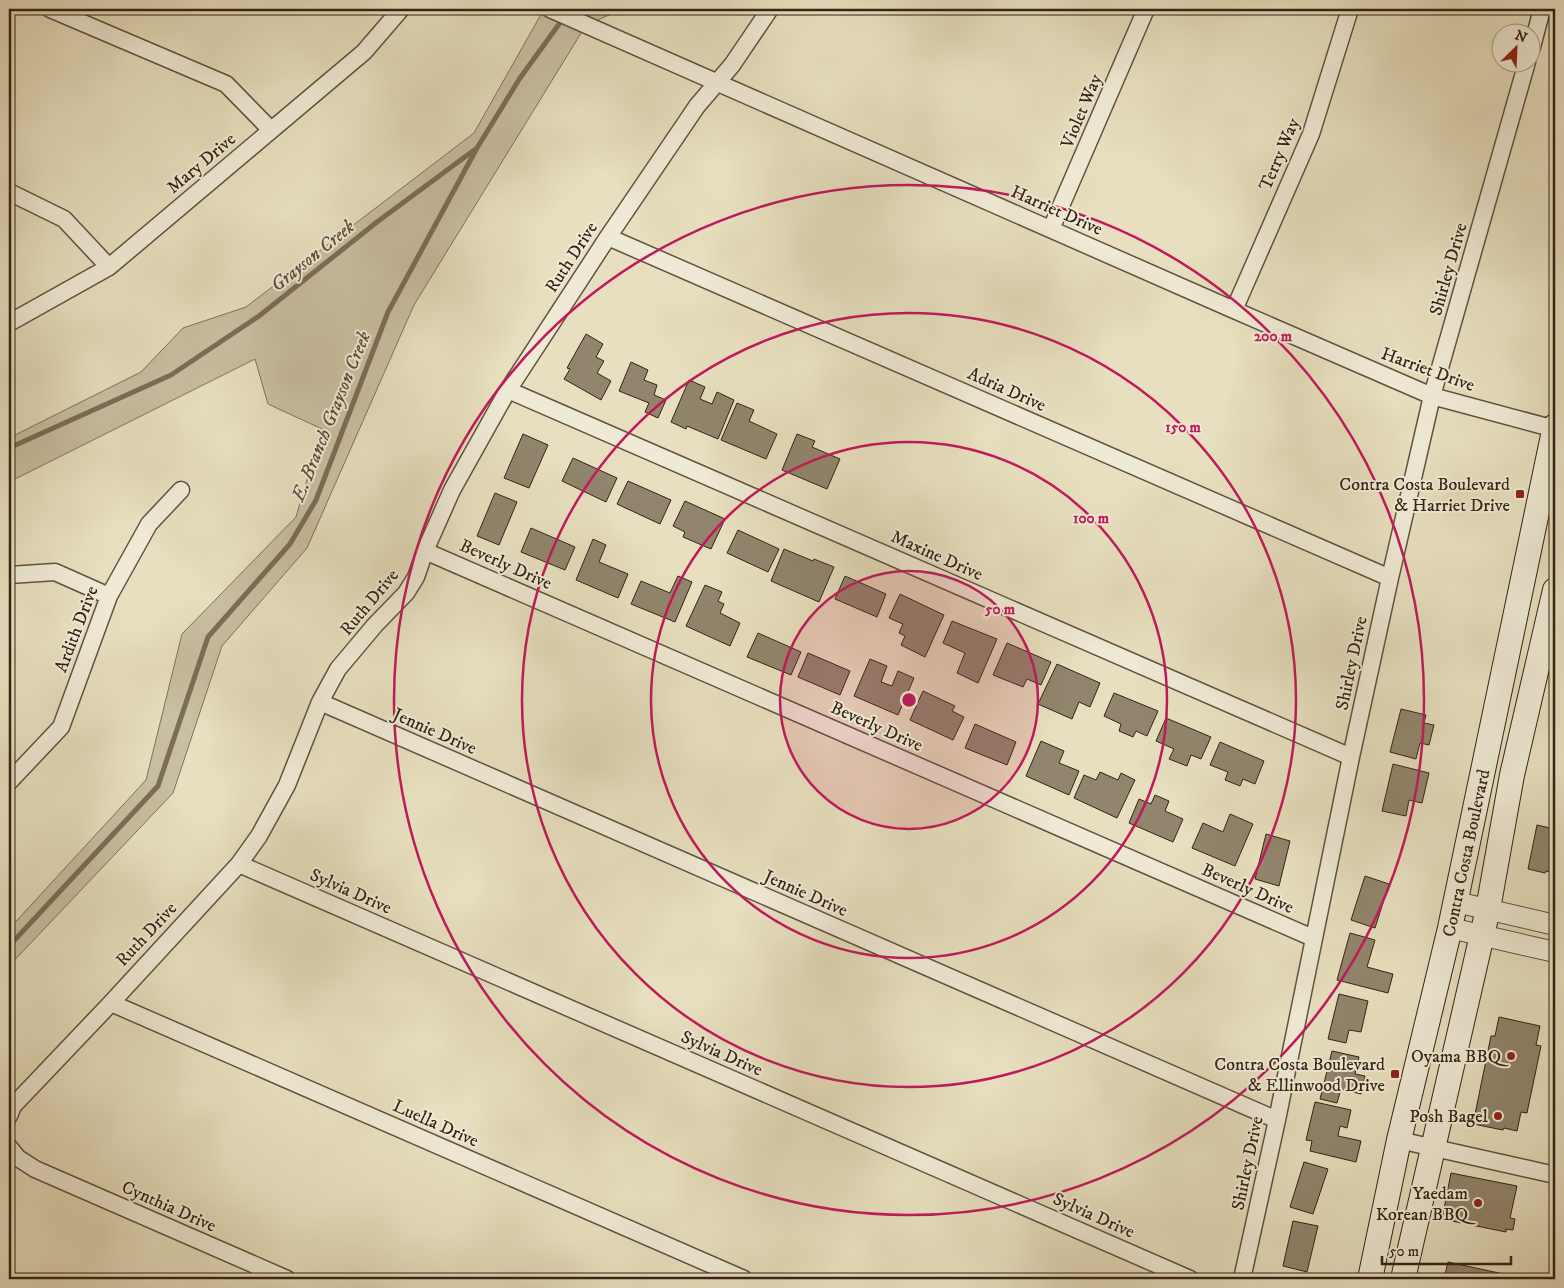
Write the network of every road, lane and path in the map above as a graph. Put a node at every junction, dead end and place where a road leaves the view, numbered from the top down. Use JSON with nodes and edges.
{"nodes":[{"id":1,"x":50,"y":9,"type":"edge"},
{"id":2,"x":401,"y":9,"type":"edge"},
{"id":3,"x":550,"y":9,"type":"edge"},
{"id":4,"x":770,"y":9,"type":"edge"},
{"id":5,"x":1146,"y":9,"type":"edge"},
{"id":6,"x":1350,"y":9,"type":"edge"},
{"id":7,"x":1542,"y":9,"type":"edge"},
{"id":8,"x":1539,"y":22,"type":"edge"},
{"id":9,"x":1524,"y":72,"type":"edge"},
{"id":10,"x":716,"y":83,"type":"junction"},
{"id":11,"x":271,"y":130,"type":"junction"},
{"id":12,"x":9,"y":192,"type":"edge"},
{"id":13,"x":1051,"y":229,"type":"junction"},
{"id":14,"x":608,"y":237,"type":"junction"},
{"id":15,"x":109,"y":267,"type":"junction"},
{"id":16,"x":1234,"y":310,"type":"junction"},
{"id":17,"x":9,"y":323,"type":"edge"},
{"id":18,"x":508,"y":390,"type":"junction"},
{"id":19,"x":1432,"y":396,"type":"junction"},
{"id":20,"x":1555,"y":428,"type":"edge"},
{"id":21,"x":181,"y":490,"type":"dead end"},
{"id":22,"x":425,"y":551,"type":"junction"},
{"id":23,"x":9,"y":576,"type":"edge"},
{"id":24,"x":1390,"y":578,"type":"junction"},
{"id":25,"x":1555,"y":590,"type":"edge"},
{"id":26,"x":109,"y":596,"type":"junction"},
{"id":27,"x":320,"y":702,"type":"junction"},
{"id":28,"x":1351,"y":757,"type":"junction"},
{"id":29,"x":9,"y":782,"type":"edge"},
{"id":30,"x":239,"y":864,"type":"junction"},
{"id":31,"x":1456,"y":902,"type":"junction"},
{"id":32,"x":1488,"y":909,"type":"junction"},
{"id":33,"x":1555,"y":925,"type":"edge"},
{"id":34,"x":1450,"y":928,"type":"junction"},
{"id":35,"x":1482,"y":936,"type":"junction"},
{"id":36,"x":1313,"y":938,"type":"junction"},
{"id":37,"x":1555,"y":952,"type":"edge"},
{"id":38,"x":111,"y":1003,"type":"junction"},
{"id":39,"x":9,"y":1116,"type":"edge"},
{"id":40,"x":1277,"y":1120,"type":"junction"},
{"id":41,"x":1399,"y":1140,"type":"junction"},
{"id":42,"x":9,"y":1147,"type":"edge"},
{"id":43,"x":1432,"y":1148,"type":"junction"},
{"id":44,"x":1555,"y":1175,"type":"edge"},
{"id":45,"x":287,"y":1279,"type":"edge"},
{"id":46,"x":744,"y":1279,"type":"edge"},
{"id":47,"x":1190,"y":1279,"type":"edge"},
{"id":48,"x":1242,"y":1279,"type":"edge"},
{"id":49,"x":1370,"y":1279,"type":"edge"},
{"id":50,"x":1403,"y":1279,"type":"edge"}],
"edges":[{"from":1,"to":11,"type":"street"},
{"from":2,"to":11,"type":"street","name":"Mary Drive"},
{"from":3,"to":10,"type":"street","name":"Harriet Drive"},
{"from":4,"to":10,"type":"street","name":"Ruth Drive"},
{"from":5,"to":13,"type":"street","name":"Violet Way"},
{"from":6,"to":16,"type":"street","name":"Terry Way"},
{"from":7,"to":8,"type":"street"},
{"from":9,"to":19,"type":"street","name":"Shirley Drive"},
{"from":10,"to":13,"type":"street","name":"Harriet Drive"},
{"from":10,"to":14,"type":"street","name":"Ruth Drive"},
{"from":11,"to":15,"type":"street","name":"Mary Drive"},
{"from":12,"to":15,"type":"street"},
{"from":13,"to":16,"type":"street","name":"Harriet Drive"},
{"from":14,"to":18,"type":"street","name":"Ruth Drive"},
{"from":14,"to":24,"type":"street","name":"Adria Drive"},
{"from":15,"to":17,"type":"street","name":"Mary Drive"},
{"from":16,"to":19,"type":"street","name":"Harriet Drive"},
{"from":18,"to":22,"type":"street","name":"Ruth Drive"},
{"from":18,"to":28,"type":"street","name":"Maxine Drive"},
{"from":19,"to":20,"type":"street","name":"Harriet Drive"},
{"from":19,"to":24,"type":"street","name":"Shirley Drive"},
{"from":20,"to":31,"type":"main road","name":"Contra Costa Boulevard"},
{"from":21,"to":26,"type":"street","name":"Ardith Drive"},
{"from":22,"to":27,"type":"street","name":"Ruth Drive"},
{"from":22,"to":36,"type":"street","name":"Beverly Drive"},
{"from":23,"to":26,"type":"street"},
{"from":24,"to":28,"type":"street","name":"Shirley Drive"},
{"from":25,"to":32,"type":"main road","name":"Contra Costa Boulevard"},
{"from":26,"to":29,"type":"street","name":"Ardith Drive"},
{"from":27,"to":30,"type":"street","name":"Ruth Drive"},
{"from":27,"to":40,"type":"street","name":"Jennie Drive"},
{"from":28,"to":36,"type":"street","name":"Shirley Drive"},
{"from":30,"to":38,"type":"street","name":"Ruth Drive"},
{"from":30,"to":47,"type":"street","name":"Sylvia Drive"},
{"from":31,"to":32,"type":"street"},
{"from":31,"to":34,"type":"main road","name":"Contra Costa Boulevard"},
{"from":32,"to":33,"type":"street"},
{"from":32,"to":35,"type":"main road","name":"Contra Costa Boulevard"},
{"from":34,"to":35,"type":"street"},
{"from":34,"to":41,"type":"main road","name":"Contra Costa Boulevard"},
{"from":35,"to":37,"type":"street"},
{"from":35,"to":43,"type":"main road","name":"Contra Costa Boulevard"},
{"from":36,"to":40,"type":"street","name":"Shirley Drive"},
{"from":38,"to":39,"type":"street","name":"Ruth Drive"},
{"from":38,"to":46,"type":"street","name":"Luella Drive"},
{"from":40,"to":48,"type":"street","name":"Shirley Drive"},
{"from":41,"to":43,"type":"street"},
{"from":41,"to":49,"type":"main road","name":"Contra Costa Boulevard"},
{"from":42,"to":45,"type":"street","name":"Cynthia Drive"},
{"from":43,"to":44,"type":"street"},
{"from":43,"to":50,"type":"main road","name":"Contra Costa Boulevard"}]}
